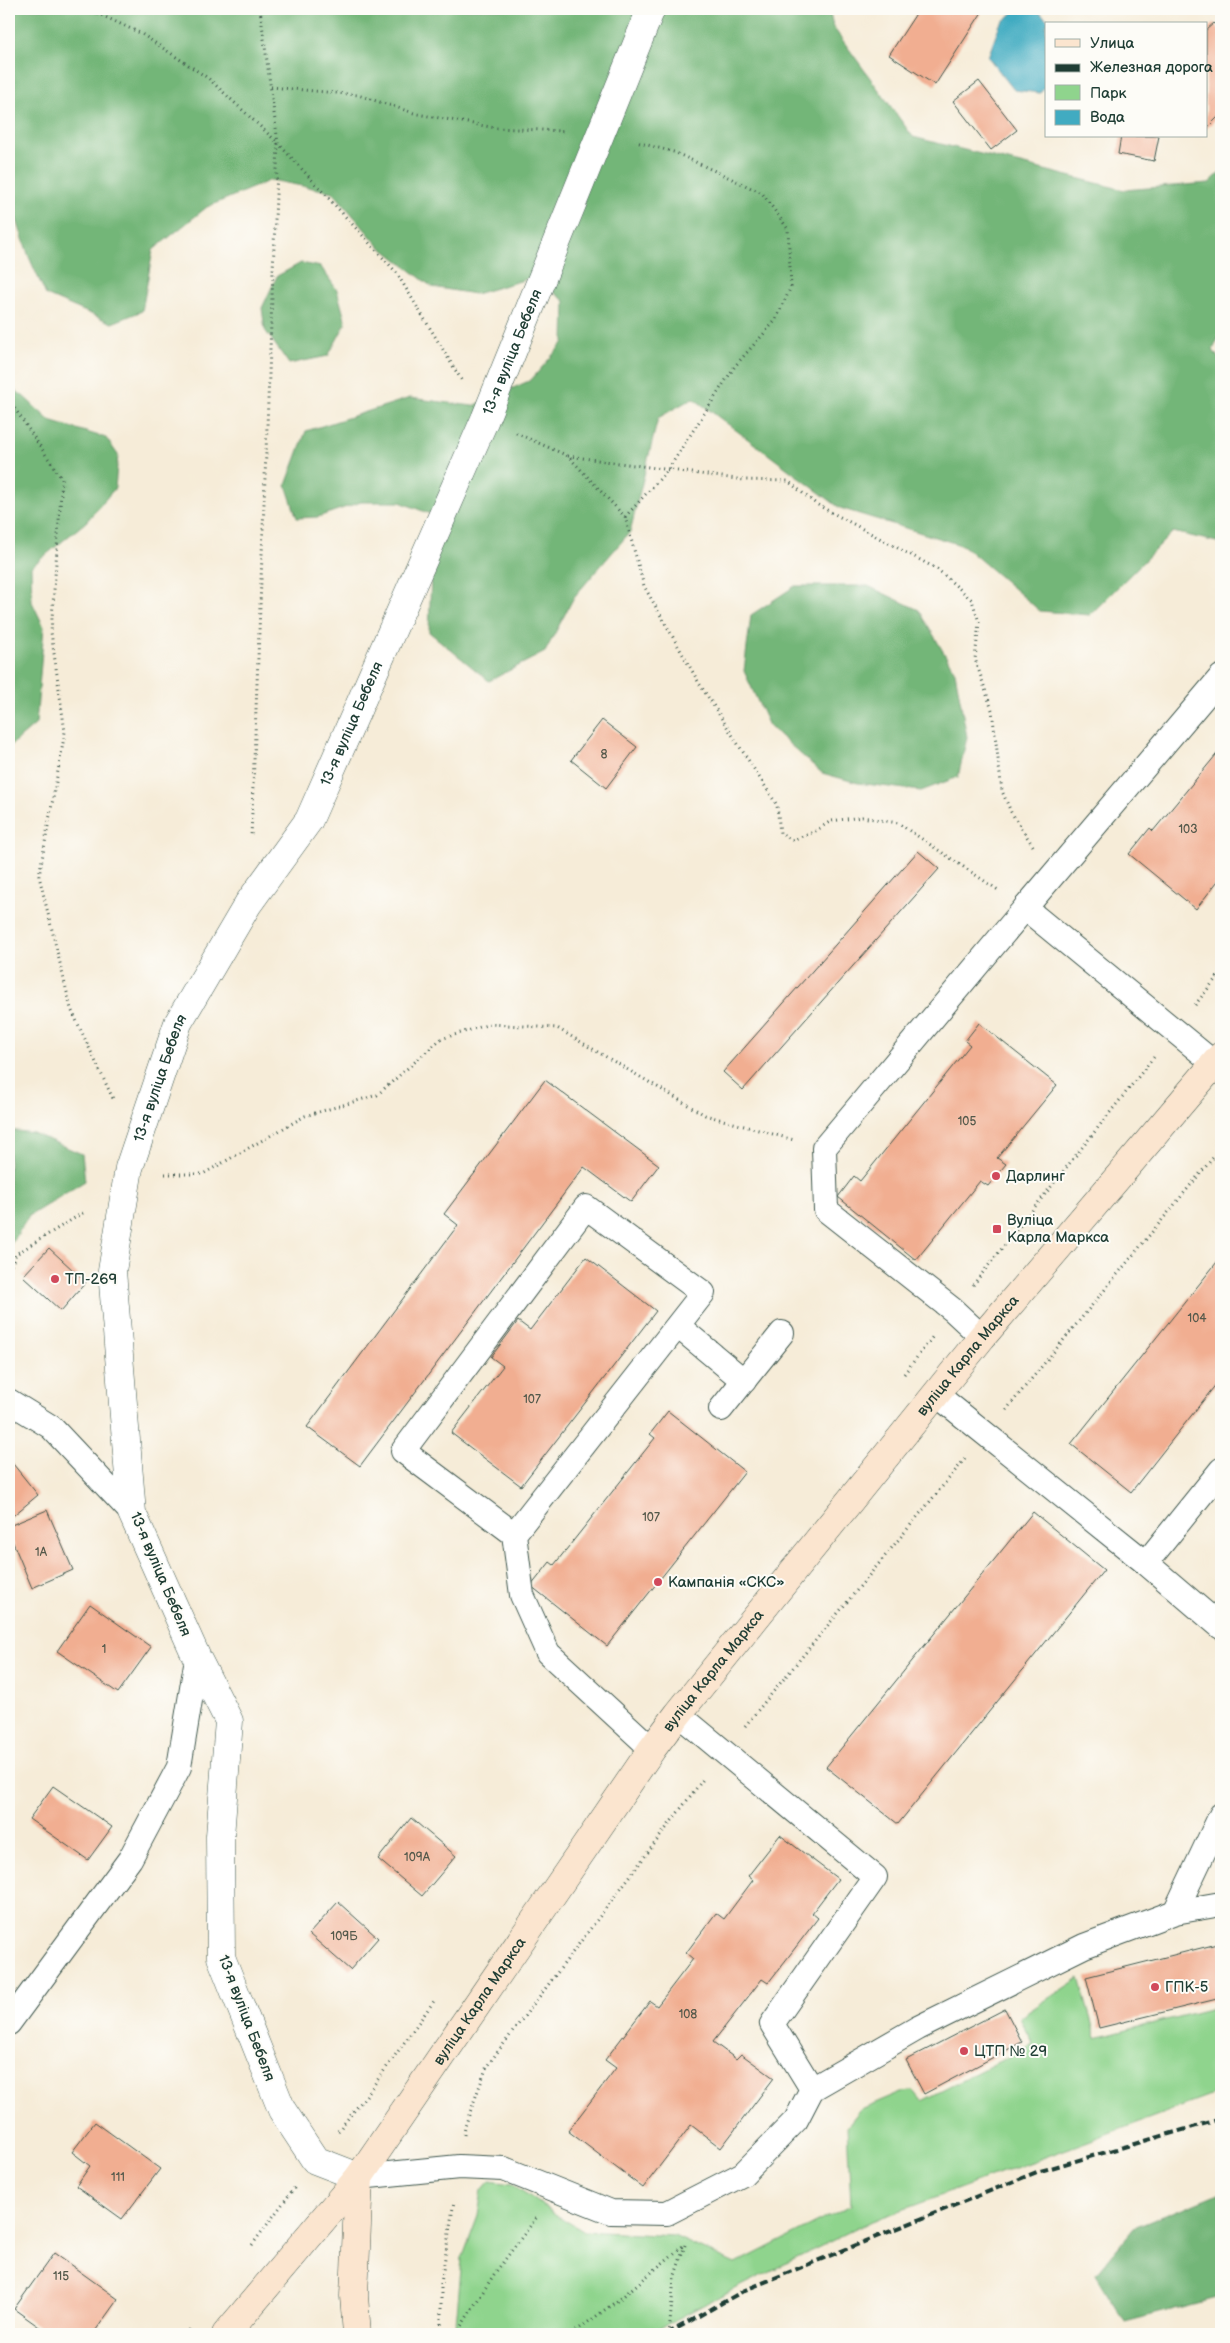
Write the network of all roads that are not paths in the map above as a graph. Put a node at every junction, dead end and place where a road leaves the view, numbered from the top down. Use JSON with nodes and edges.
{"nodes":[{"id":1,"x":651,"y":9,"type":"edge"},
{"id":2,"x":1221,"y":677,"type":"edge"},
{"id":3,"x":1025,"y":908,"type":"junction"},
{"id":4,"x":1218,"y":1060,"type":"edge"},
{"id":5,"x":678,"y":1326,"type":"junction"},
{"id":6,"x":782,"y":1333,"type":"dead end"},
{"id":7,"x":982,"y":1336,"type":"junction"},
{"id":8,"x":744,"y":1381,"type":"junction"},
{"id":9,"x":937,"y":1395,"type":"junction"},
{"id":10,"x":9,"y":1401,"type":"edge"},
{"id":11,"x":722,"y":1409,"type":"dead end"},
{"id":12,"x":1221,"y":1470,"type":"edge"},
{"id":13,"x":132,"y":1512,"type":"junction"},
{"id":14,"x":514,"y":1534,"type":"junction"},
{"id":15,"x":1146,"y":1563,"type":"junction"},
{"id":16,"x":1221,"y":1628,"type":"edge"},
{"id":17,"x":197,"y":1658,"type":"junction"},
{"id":18,"x":678,"y":1714,"type":"junction"},
{"id":19,"x":652,"y":1749,"type":"junction"},
{"id":20,"x":1221,"y":1815,"type":"edge"},
{"id":21,"x":1221,"y":1904,"type":"edge"},
{"id":22,"x":1175,"y":1912,"type":"junction"},
{"id":23,"x":9,"y":2023,"type":"edge"},
{"id":24,"x":812,"y":2089,"type":"junction"},
{"id":25,"x":359,"y":2177,"type":"junction"},
{"id":26,"x":226,"y":2334,"type":"edge"},
{"id":27,"x":357,"y":2334,"type":"edge"}],
"edges":[{"from":1,"to":13,"type":"street","name":"13-я вуліца Бебеля"},
{"from":2,"to":3,"type":"lane"},
{"from":3,"to":4,"type":"lane"},
{"from":3,"to":7,"type":"lane"},
{"from":4,"to":7,"type":"main road","name":"вуліца Карла Маркса"},
{"from":5,"to":8,"type":"lane"},
{"from":5,"to":14,"type":"lane"},
{"from":5,"to":14,"type":"lane"},
{"from":6,"to":8,"type":"lane"},
{"from":7,"to":9,"type":"main road","name":"вуліца Карла Маркса"},
{"from":8,"to":11,"type":"lane"},
{"from":9,"to":15,"type":"lane"},
{"from":9,"to":18,"type":"main road","name":"вуліца Карла Маркса"},
{"from":10,"to":13,"type":"lane"},
{"from":12,"to":15,"type":"lane"},
{"from":13,"to":17,"type":"street","name":"13-я вуліца Бебеля"},
{"from":14,"to":19,"type":"lane"},
{"from":15,"to":16,"type":"lane"},
{"from":17,"to":23,"type":"lane"},
{"from":17,"to":25,"type":"street","name":"13-я вуліца Бебеля"},
{"from":18,"to":19,"type":"main road","name":"вуліца Карла Маркса"},
{"from":18,"to":24,"type":"lane"},
{"from":19,"to":25,"type":"main road","name":"вуліца Карла Маркса"},
{"from":20,"to":22,"type":"lane"},
{"from":21,"to":22,"type":"lane"},
{"from":22,"to":24,"type":"lane"},
{"from":24,"to":25,"type":"lane"},
{"from":25,"to":26,"type":"main road","name":"вуліца Карла Маркса"},
{"from":25,"to":27,"type":"main road"}]}
